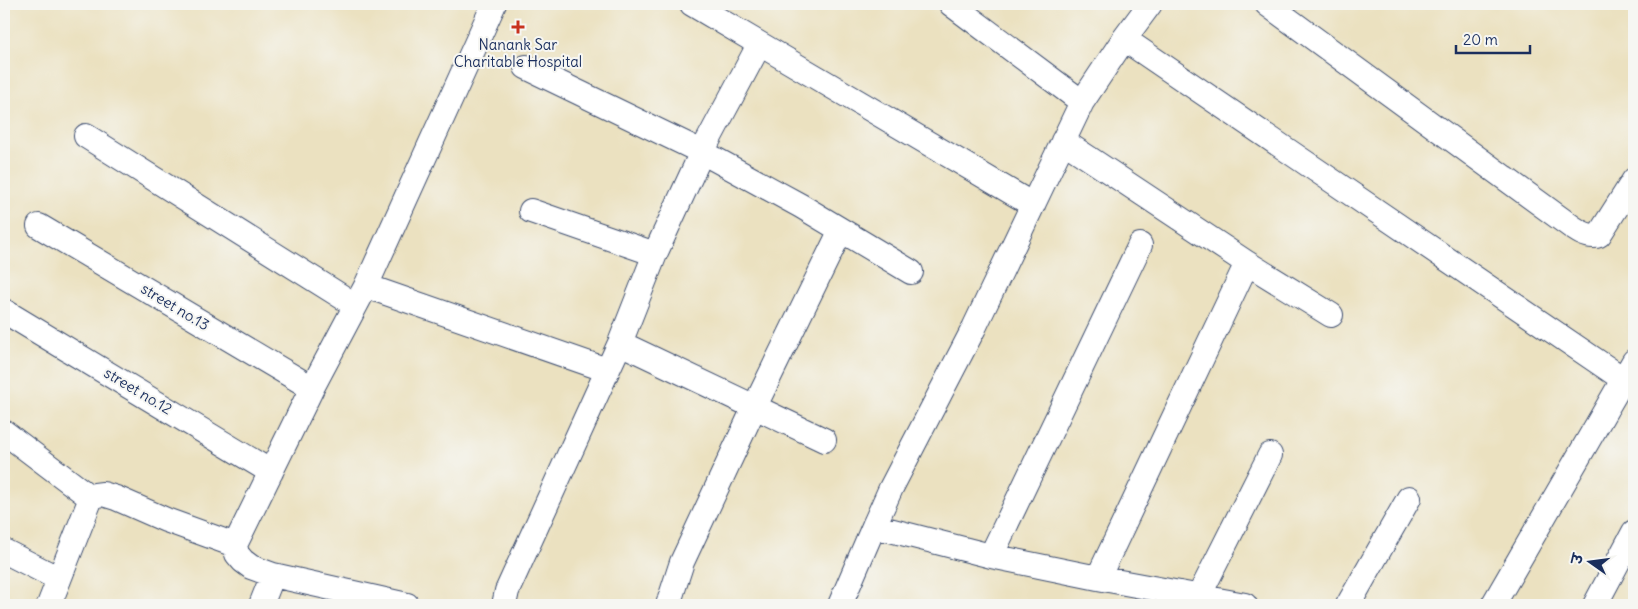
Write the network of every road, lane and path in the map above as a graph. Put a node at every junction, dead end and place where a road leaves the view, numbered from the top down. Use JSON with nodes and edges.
{"nodes":[{"id":1,"x":494,"y":4,"type":"edge"},
{"id":2,"x":692,"y":4,"type":"edge"},
{"id":3,"x":952,"y":4,"type":"edge"},
{"id":4,"x":1150,"y":4,"type":"edge"},
{"id":5,"x":1267,"y":4,"type":"edge"},
{"id":6,"x":1124,"y":39,"type":"junction"},
{"id":7,"x":759,"y":44,"type":"junction"},
{"id":8,"x":526,"y":67,"type":"dead end"},
{"id":9,"x":1082,"y":102,"type":"junction"},
{"id":10,"x":86,"y":136,"type":"dead end"},
{"id":11,"x":1063,"y":141,"type":"junction"},
{"id":12,"x":702,"y":152,"type":"junction"},
{"id":13,"x":1634,"y":180,"type":"edge"},
{"id":14,"x":1032,"y":205,"type":"junction"},
{"id":15,"x":531,"y":211,"type":"dead end"},
{"id":16,"x":39,"y":226,"type":"dead end"},
{"id":17,"x":841,"y":230,"type":"junction"},
{"id":18,"x":1140,"y":245,"type":"dead end"},
{"id":19,"x":655,"y":254,"type":"junction"},
{"id":20,"x":1247,"y":264,"type":"junction"},
{"id":21,"x":911,"y":272,"type":"dead end"},
{"id":22,"x":360,"y":295,"type":"junction"},
{"id":23,"x":4,"y":311,"type":"edge"},
{"id":24,"x":1331,"y":315,"type":"dead end"},
{"id":25,"x":620,"y":343,"type":"junction"},
{"id":26,"x":607,"y":370,"type":"junction"},
{"id":27,"x":1629,"y":370,"type":"edge"},
{"id":28,"x":312,"y":388,"type":"junction"},
{"id":29,"x":755,"y":406,"type":"junction"},
{"id":30,"x":4,"y":432,"type":"edge"},
{"id":31,"x":824,"y":440,"type":"dead end"},
{"id":32,"x":1270,"y":455,"type":"dead end"},
{"id":33,"x":271,"y":472,"type":"junction"},
{"id":34,"x":91,"y":498,"type":"junction"},
{"id":35,"x":1410,"y":498,"type":"dead end"},
{"id":36,"x":874,"y":526,"type":"junction"},
{"id":37,"x":1634,"y":532,"type":"edge"},
{"id":38,"x":235,"y":545,"type":"junction"},
{"id":39,"x":4,"y":551,"type":"edge"},
{"id":40,"x":991,"y":556,"type":"junction"},
{"id":41,"x":273,"y":575,"type":"junction"},
{"id":42,"x":1098,"y":578,"type":"junction"},
{"id":43,"x":59,"y":579,"type":"junction"},
{"id":44,"x":1199,"y":596,"type":"junction"},
{"id":45,"x":376,"y":602,"type":"edge"},
{"id":46,"x":49,"y":605,"type":"edge"},
{"id":47,"x":261,"y":605,"type":"edge"},
{"id":48,"x":407,"y":605,"type":"edge"},
{"id":49,"x":504,"y":605,"type":"edge"},
{"id":50,"x":668,"y":605,"type":"edge"},
{"id":51,"x":840,"y":605,"type":"edge"},
{"id":52,"x":1245,"y":605,"type":"edge"},
{"id":53,"x":1348,"y":605,"type":"edge"},
{"id":54,"x":1493,"y":605,"type":"edge"},
{"id":55,"x":1595,"y":605,"type":"edge"}],
"edges":[{"from":1,"to":22,"type":"street"},
{"from":2,"to":7,"type":"street"},
{"from":3,"to":9,"type":"street"},
{"from":4,"to":6,"type":"street"},
{"from":5,"to":13,"type":"street"},
{"from":6,"to":9,"type":"street"},
{"from":6,"to":27,"type":"street"},
{"from":7,"to":12,"type":"street"},
{"from":7,"to":14,"type":"street"},
{"from":8,"to":12,"type":"street"},
{"from":9,"to":11,"type":"street"},
{"from":10,"to":22,"type":"street"},
{"from":11,"to":14,"type":"street"},
{"from":11,"to":20,"type":"street"},
{"from":12,"to":17,"type":"street"},
{"from":12,"to":19,"type":"street"},
{"from":14,"to":36,"type":"street"},
{"from":15,"to":19,"type":"street"},
{"from":16,"to":28,"type":"street","name":"street no.13"},
{"from":17,"to":21,"type":"street"},
{"from":17,"to":29,"type":"street"},
{"from":18,"to":40,"type":"street"},
{"from":19,"to":25,"type":"street"},
{"from":20,"to":24,"type":"street"},
{"from":20,"to":42,"type":"street"},
{"from":22,"to":26,"type":"street"},
{"from":22,"to":28,"type":"street"},
{"from":23,"to":33,"type":"street","name":"street no.12"},
{"from":25,"to":26,"type":"street"},
{"from":25,"to":29,"type":"street"},
{"from":26,"to":49,"type":"street"},
{"from":27,"to":54,"type":"street"},
{"from":28,"to":33,"type":"street"},
{"from":29,"to":31,"type":"street"},
{"from":29,"to":50,"type":"street"},
{"from":30,"to":34,"type":"street"},
{"from":32,"to":44,"type":"street"},
{"from":33,"to":38,"type":"street"},
{"from":34,"to":38,"type":"street"},
{"from":34,"to":43,"type":"street"},
{"from":35,"to":53,"type":"street"},
{"from":36,"to":40,"type":"street"},
{"from":36,"to":51,"type":"street"},
{"from":37,"to":55,"type":"street"},
{"from":38,"to":41,"type":"street"},
{"from":39,"to":43,"type":"street"},
{"from":40,"to":42,"type":"street"},
{"from":41,"to":45,"type":"street"},
{"from":41,"to":47,"type":"street"},
{"from":42,"to":44,"type":"street"},
{"from":43,"to":46,"type":"street"},
{"from":44,"to":52,"type":"street"},
{"from":45,"to":48,"type":"street"}]}
